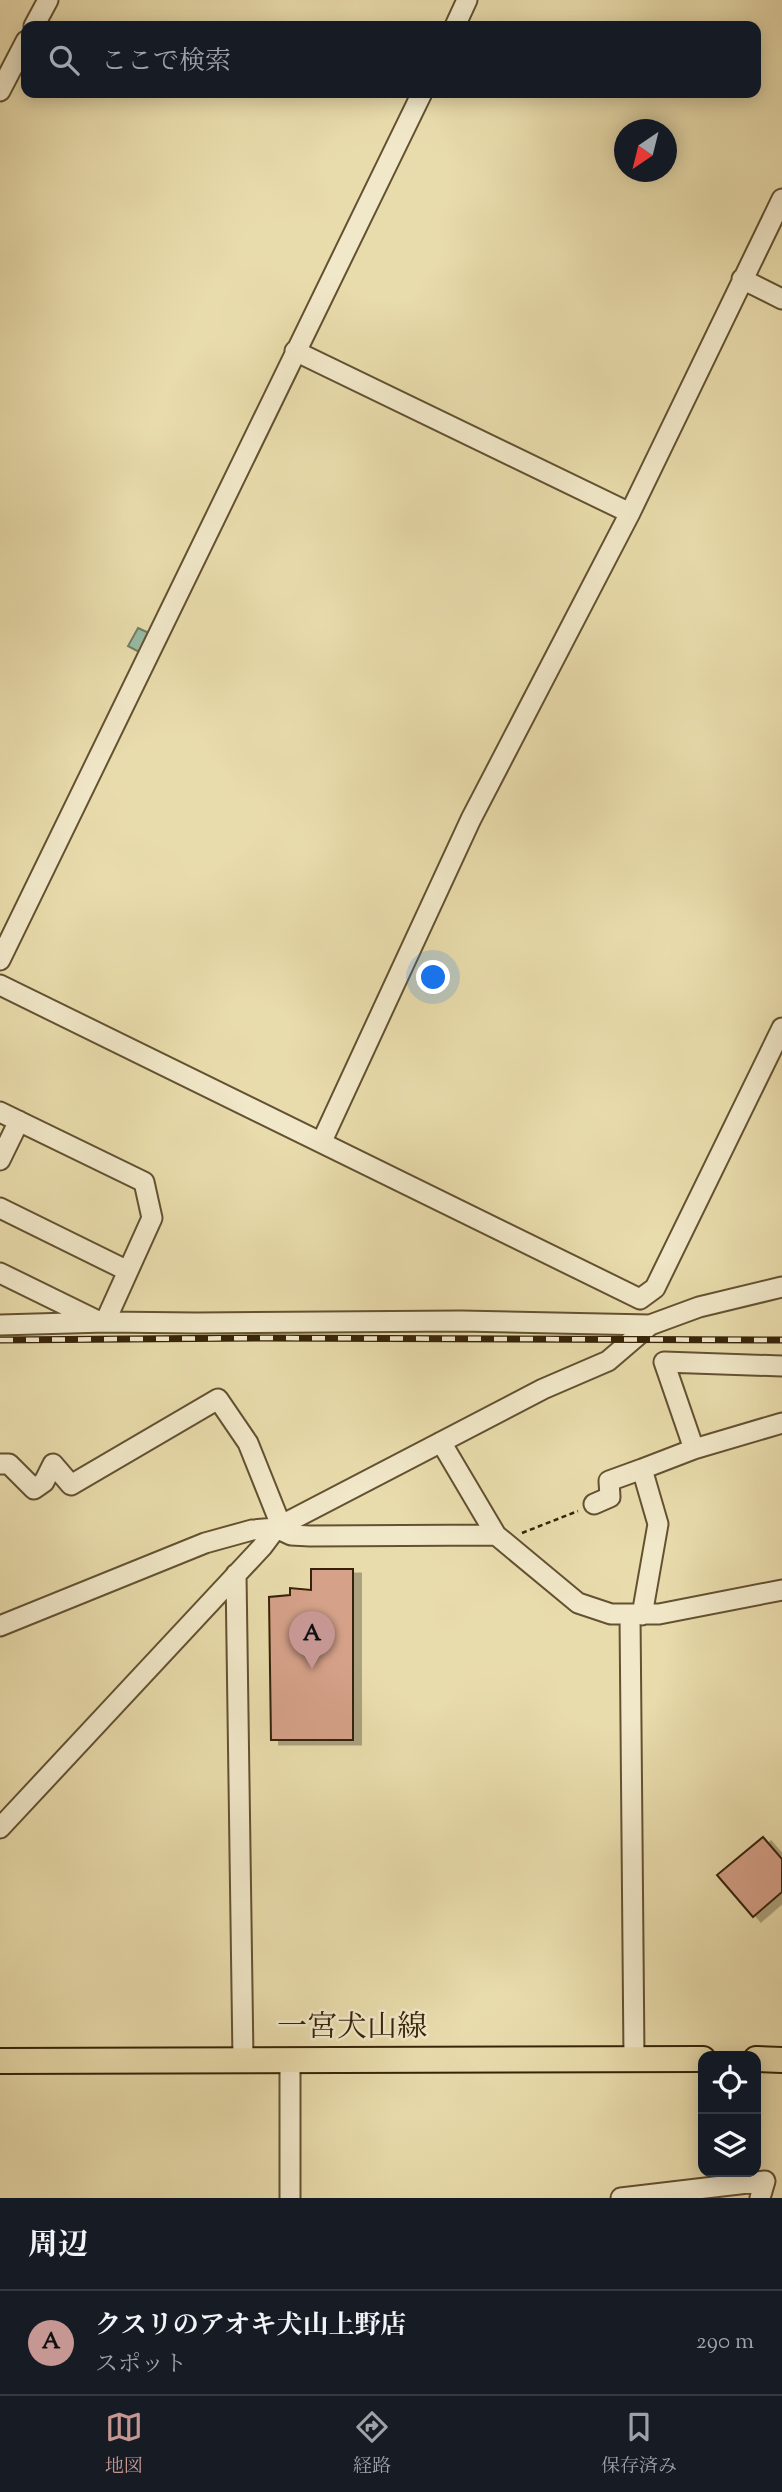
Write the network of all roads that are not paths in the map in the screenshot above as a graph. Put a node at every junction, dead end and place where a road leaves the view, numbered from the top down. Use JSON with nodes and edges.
{"nodes":[{"id":1,"x":467,"y":0,"type":"edge"},
{"id":2,"x":42,"y":2,"type":"edge"},
{"id":3,"x":36,"y":21,"type":"edge"},
{"id":4,"x":456,"y":21,"type":"edge"},
{"id":5,"x":21,"y":50,"type":"edge"},
{"id":6,"x":0,"y":90,"type":"edge"},
{"id":7,"x":420,"y":98,"type":"edge"},
{"id":8,"x":782,"y":199,"type":"edge"},
{"id":9,"x":742,"y":279,"type":"junction"},
{"id":10,"x":782,"y":299,"type":"edge"},
{"id":11,"x":295,"y":351,"type":"junction"},
{"id":12,"x":630,"y":513,"type":"junction"},
{"id":13,"x":0,"y":960,"type":"edge"},
{"id":14,"x":0,"y":985,"type":"edge"},
{"id":15,"x":782,"y":1028,"type":"edge"},
{"id":16,"x":0,"y":1112,"type":"edge"},
{"id":17,"x":19,"y":1121,"type":"junction"},
{"id":18,"x":322,"y":1141,"type":"junction"},
{"id":19,"x":0,"y":1160,"type":"edge"},
{"id":20,"x":0,"y":1208,"type":"edge"},
{"id":21,"x":128,"y":1271,"type":"junction"},
{"id":22,"x":0,"y":1273,"type":"edge"},
{"id":23,"x":782,"y":1287,"type":"edge"},
{"id":24,"x":103,"y":1322,"type":"junction"},
{"id":25,"x":0,"y":1325,"type":"edge"},
{"id":26,"x":650,"y":1325,"type":"junction"},
{"id":27,"x":782,"y":1366,"type":"edge"},
{"id":28,"x":782,"y":1423,"type":"edge"},
{"id":29,"x":441,"y":1442,"type":"junction"},
{"id":30,"x":694,"y":1449,"type":"junction"},
{"id":31,"x":0,"y":1464,"type":"edge"},
{"id":32,"x":642,"y":1469,"type":"junction"},
{"id":33,"x":594,"y":1504,"type":"road end"},
{"id":34,"x":276,"y":1528,"type":"junction"},
{"id":35,"x":499,"y":1538,"type":"junction"},
{"id":36,"x":236,"y":1574,"type":"junction"},
{"id":37,"x":782,"y":1590,"type":"edge"},
{"id":38,"x":636,"y":1615,"type":"junction"},
{"id":39,"x":0,"y":1626,"type":"edge"},
{"id":40,"x":0,"y":1828,"type":"edge"},
{"id":41,"x":634,"y":2058,"type":"junction"},
{"id":42,"x":243,"y":2059,"type":"junction"},
{"id":43,"x":290,"y":2059,"type":"junction"},
{"id":44,"x":698,"y":2059,"type":"edge"},
{"id":45,"x":761,"y":2059,"type":"edge"},
{"id":46,"x":782,"y":2060,"type":"edge"},
{"id":47,"x":0,"y":2061,"type":"edge"},
{"id":48,"x":290,"y":2198,"type":"edge"},
{"id":49,"x":621,"y":2198,"type":"edge"},
{"id":50,"x":760,"y":2198,"type":"edge"}],
"edges":[{"from":1,"to":4,"type":"street"},
{"from":2,"to":3,"type":"street"},
{"from":5,"to":6,"type":"street"},
{"from":7,"to":11,"type":"street"},
{"from":8,"to":9,"type":"street"},
{"from":9,"to":10,"type":"street"},
{"from":9,"to":12,"type":"street"},
{"from":11,"to":12,"type":"street"},
{"from":11,"to":13,"type":"street"},
{"from":12,"to":18,"type":"street"},
{"from":14,"to":18,"type":"street"},
{"from":15,"to":18,"type":"street"},
{"from":16,"to":17,"type":"street"},
{"from":17,"to":19,"type":"street"},
{"from":17,"to":21,"type":"street"},
{"from":20,"to":21,"type":"street"},
{"from":21,"to":24,"type":"street"},
{"from":22,"to":24,"type":"street"},
{"from":23,"to":26,"type":"street"},
{"from":24,"to":25,"type":"street"},
{"from":24,"to":26,"type":"street"},
{"from":26,"to":29,"type":"street"},
{"from":27,"to":30,"type":"street"},
{"from":28,"to":30,"type":"street"},
{"from":29,"to":34,"type":"street"},
{"from":29,"to":35,"type":"street"},
{"from":30,"to":32,"type":"street"},
{"from":31,"to":34,"type":"street"},
{"from":32,"to":33,"type":"street"},
{"from":32,"to":38,"type":"street"},
{"from":34,"to":35,"type":"street"},
{"from":34,"to":36,"type":"street"},
{"from":34,"to":39,"type":"street"},
{"from":35,"to":38,"type":"street"},
{"from":36,"to":40,"type":"street"},
{"from":36,"to":42,"type":"street"},
{"from":37,"to":38,"type":"street"},
{"from":38,"to":41,"type":"street"},
{"from":41,"to":43,"type":"main road","name":"一宮犬山線"},
{"from":41,"to":44,"type":"main road","name":"一宮犬山線"},
{"from":42,"to":43,"type":"main road","name":"一宮犬山線"},
{"from":42,"to":47,"type":"main road","name":"一宮犬山線"},
{"from":43,"to":48,"type":"street"},
{"from":45,"to":46,"type":"main road"},
{"from":49,"to":50,"type":"street"}]}
